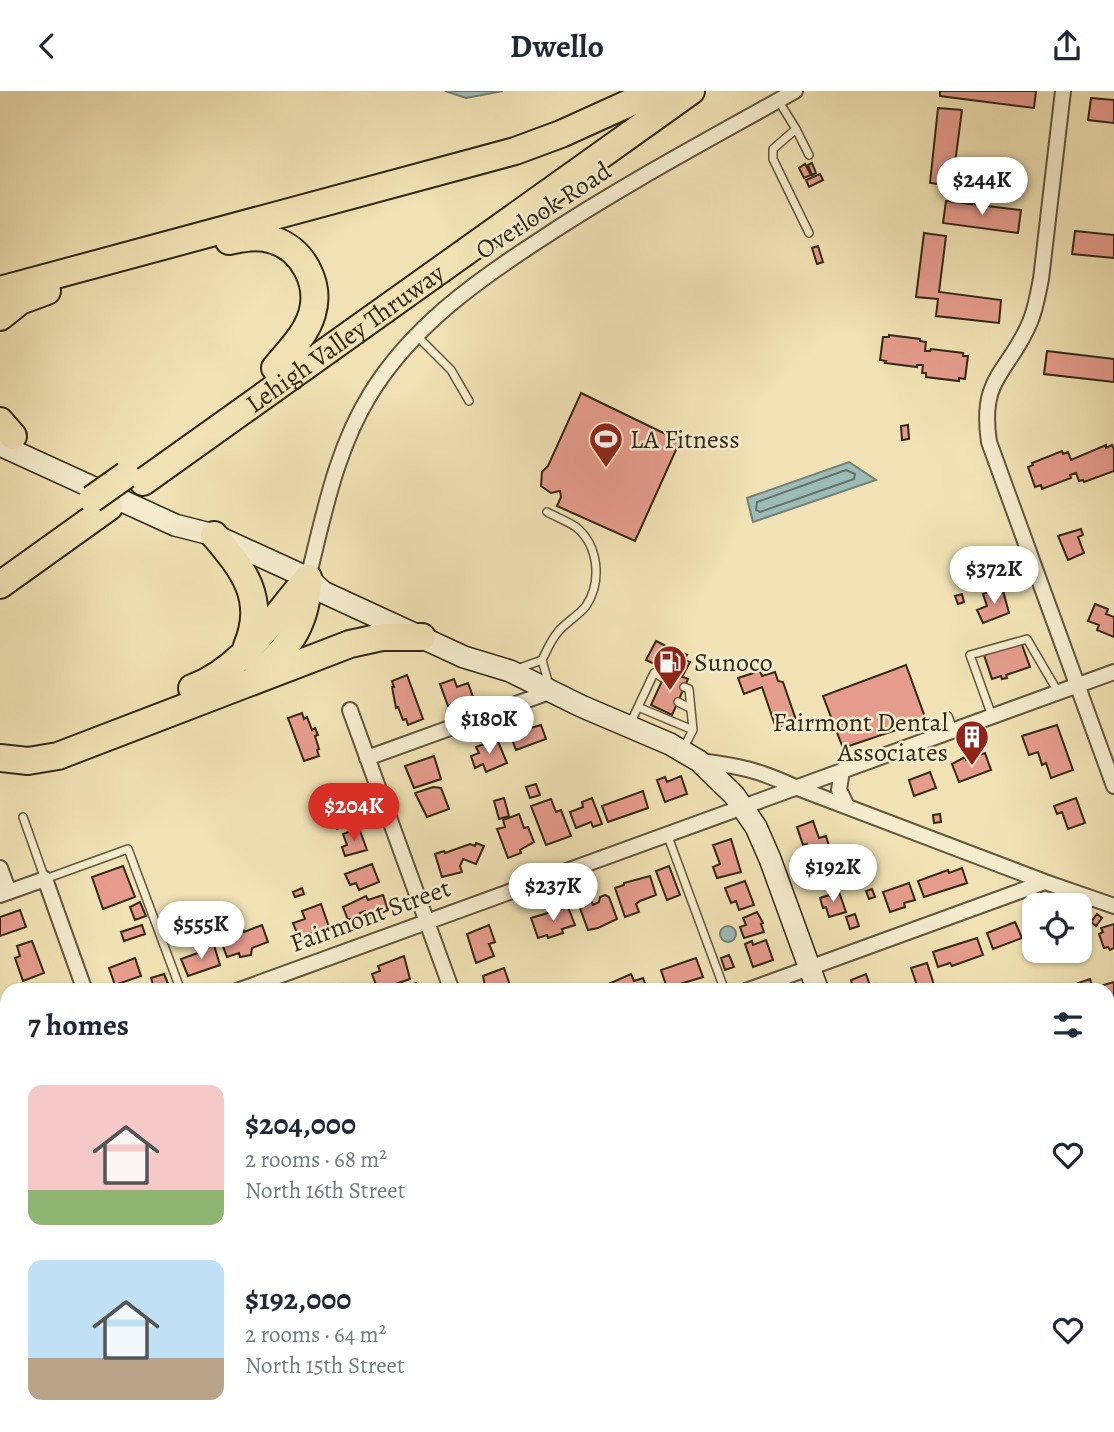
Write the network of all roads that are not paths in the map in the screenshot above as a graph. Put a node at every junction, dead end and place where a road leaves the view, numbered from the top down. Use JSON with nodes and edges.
{"nodes":[{"id":1,"x":656,"y":91,"type":"edge"},
{"id":2,"x":664,"y":91,"type":"edge"},
{"id":3,"x":691,"y":91,"type":"edge"},
{"id":4,"x":795,"y":91,"type":"edge"},
{"id":5,"x":1063,"y":91,"type":"edge"},
{"id":6,"x":778,"y":100,"type":"junction"},
{"id":7,"x":796,"y":129,"type":"junction"},
{"id":8,"x":809,"y":155,"type":"dead end"},
{"id":9,"x":809,"y":233,"type":"dead end"},
{"id":10,"x":0,"y":290,"type":"edge"},
{"id":11,"x":0,"y":317,"type":"edge"},
{"id":12,"x":417,"y":335,"type":"junction"},
{"id":13,"x":275,"y":368,"type":"junction"},
{"id":14,"x":469,"y":401,"type":"dead end"},
{"id":15,"x":3,"y":433,"type":"edge"},
{"id":16,"x":135,"y":479,"type":"junction"},
{"id":17,"x":100,"y":503,"type":"junction"},
{"id":18,"x":547,"y":512,"type":"dead end"},
{"id":19,"x":214,"y":535,"type":"junction"},
{"id":20,"x":0,"y":565,"type":"edge"},
{"id":21,"x":308,"y":578,"type":"junction"},
{"id":22,"x":0,"y":585,"type":"edge"},
{"id":23,"x":422,"y":638,"type":"junction"},
{"id":24,"x":242,"y":657,"type":"junction"},
{"id":25,"x":542,"y":660,"type":"junction"},
{"id":26,"x":510,"y":671,"type":"junction"},
{"id":27,"x":1114,"y":672,"type":"edge"},
{"id":28,"x":663,"y":678,"type":"dead end"},
{"id":29,"x":1076,"y":685,"type":"junction"},
{"id":30,"x":647,"y":687,"type":"junction"},
{"id":31,"x":684,"y":687,"type":"dead end"},
{"id":32,"x":236,"y":688,"type":"junction"},
{"id":33,"x":552,"y":691,"type":"junction"},
{"id":34,"x":657,"y":691,"type":"dead end"},
{"id":35,"x":1058,"y":692,"type":"junction"},
{"id":36,"x":678,"y":702,"type":"dead end"},
{"id":37,"x":690,"y":708,"type":"junction"},
{"id":38,"x":350,"y":710,"type":"dead end"},
{"id":39,"x":992,"y":716,"type":"junction"},
{"id":40,"x":633,"y":717,"type":"junction"},
{"id":41,"x":693,"y":730,"type":"junction"},
{"id":42,"x":0,"y":743,"type":"edge"},
{"id":43,"x":690,"y":755,"type":"junction"},
{"id":44,"x":0,"y":758,"type":"edge"},
{"id":45,"x":368,"y":758,"type":"junction"},
{"id":46,"x":842,"y":770,"type":"junction"},
{"id":47,"x":1114,"y":786,"type":"edge"},
{"id":48,"x":795,"y":787,"type":"junction"},
{"id":49,"x":742,"y":806,"type":"junction"},
{"id":50,"x":847,"y":807,"type":"junction"},
{"id":51,"x":23,"y":817,"type":"dead end"},
{"id":52,"x":667,"y":833,"type":"junction"},
{"id":53,"x":0,"y":868,"type":"edge"},
{"id":54,"x":45,"y":879,"type":"junction"},
{"id":55,"x":1045,"y":882,"type":"junction"},
{"id":56,"x":5,"y":894,"type":"edge"},
{"id":57,"x":1114,"y":906,"type":"edge"},
{"id":58,"x":426,"y":920,"type":"junction"},
{"id":59,"x":810,"y":967,"type":"junction"},
{"id":60,"x":82,"y":983,"type":"edge"},
{"id":61,"x":178,"y":983,"type":"edge"},
{"id":62,"x":258,"y":983,"type":"edge"},
{"id":63,"x":449,"y":983,"type":"edge"},
{"id":64,"x":722,"y":983,"type":"edge"},
{"id":65,"x":767,"y":983,"type":"edge"},
{"id":66,"x":815,"y":983,"type":"edge"}],
"edges":[{"from":1,"to":10,"type":"highway"},
{"from":2,"to":13,"type":"highway","name":"Lehigh Valley Thruway"},
{"from":3,"to":16,"type":"highway","name":"Lehigh Valley Thruway"},
{"from":4,"to":6,"type":"street","name":"Overlook Road"},
{"from":5,"to":29,"type":"street"},
{"from":6,"to":7,"type":"lane"},
{"from":6,"to":12,"type":"street","name":"Overlook Road"},
{"from":7,"to":8,"type":"lane"},
{"from":7,"to":9,"type":"lane"},
{"from":11,"to":13,"type":"highway"},
{"from":12,"to":14,"type":"lane"},
{"from":12,"to":21,"type":"street","name":"Overlook Road"},
{"from":13,"to":16,"type":"highway","name":"Lehigh Valley Thruway"},
{"from":15,"to":19,"type":"main road"},
{"from":16,"to":17,"type":"highway","name":"Lehigh Valley Thruway"},
{"from":17,"to":20,"type":"highway","name":"Lehigh Valley Thruway"},
{"from":17,"to":22,"type":"highway","name":"Lehigh Valley Thruway"},
{"from":18,"to":25,"type":"lane"},
{"from":19,"to":21,"type":"main road"},
{"from":19,"to":24,"type":"highway"},
{"from":21,"to":23,"type":"main road"},
{"from":21,"to":24,"type":"highway"},
{"from":21,"to":26,"type":"main road"},
{"from":21,"to":32,"type":"highway"},
{"from":23,"to":26,"type":"main road"},
{"from":23,"to":32,"type":"highway"},
{"from":24,"to":42,"type":"highway"},
{"from":25,"to":26,"type":"lane"},
{"from":25,"to":33,"type":"lane"},
{"from":26,"to":33,"type":"main road"},
{"from":27,"to":29,"type":"street","name":"Fairmont Street"},
{"from":28,"to":30,"type":"lane"},
{"from":29,"to":35,"type":"street","name":"Fairmont Street"},
{"from":29,"to":47,"type":"street"},
{"from":30,"to":34,"type":"lane"},
{"from":30,"to":40,"type":"lane"},
{"from":31,"to":37,"type":"lane"},
{"from":32,"to":44,"type":"highway"},
{"from":33,"to":40,"type":"main road"},
{"from":33,"to":45,"type":"street"},
{"from":35,"to":39,"type":"street","name":"Fairmont Street"},
{"from":35,"to":39,"type":"lane"},
{"from":36,"to":37,"type":"lane"},
{"from":37,"to":41,"type":"lane"},
{"from":38,"to":45,"type":"street"},
{"from":39,"to":46,"type":"street","name":"Fairmont Street"},
{"from":40,"to":41,"type":"lane"},
{"from":40,"to":43,"type":"main road"},
{"from":41,"to":43,"type":"lane"},
{"from":43,"to":48,"type":"street"},
{"from":43,"to":49,"type":"main road"},
{"from":45,"to":58,"type":"street"},
{"from":46,"to":48,"type":"street","name":"Fairmont Street"},
{"from":46,"to":50,"type":"street"},
{"from":48,"to":49,"type":"street","name":"Fairmont Street"},
{"from":48,"to":50,"type":"street"},
{"from":49,"to":52,"type":"street","name":"Fairmont Street"},
{"from":49,"to":59,"type":"main road"},
{"from":50,"to":55,"type":"street"},
{"from":51,"to":54,"type":"lane"},
{"from":52,"to":58,"type":"street","name":"Fairmont Street"},
{"from":52,"to":64,"type":"lane"},
{"from":53,"to":56,"type":"street"},
{"from":54,"to":56,"type":"street"},
{"from":54,"to":60,"type":"street"},
{"from":54,"to":61,"type":"lane"},
{"from":55,"to":57,"type":"street"},
{"from":55,"to":59,"type":"street"},
{"from":58,"to":62,"type":"street","name":"Fairmont Street"},
{"from":58,"to":63,"type":"street"},
{"from":59,"to":65,"type":"street"},
{"from":59,"to":66,"type":"main road"}]}
